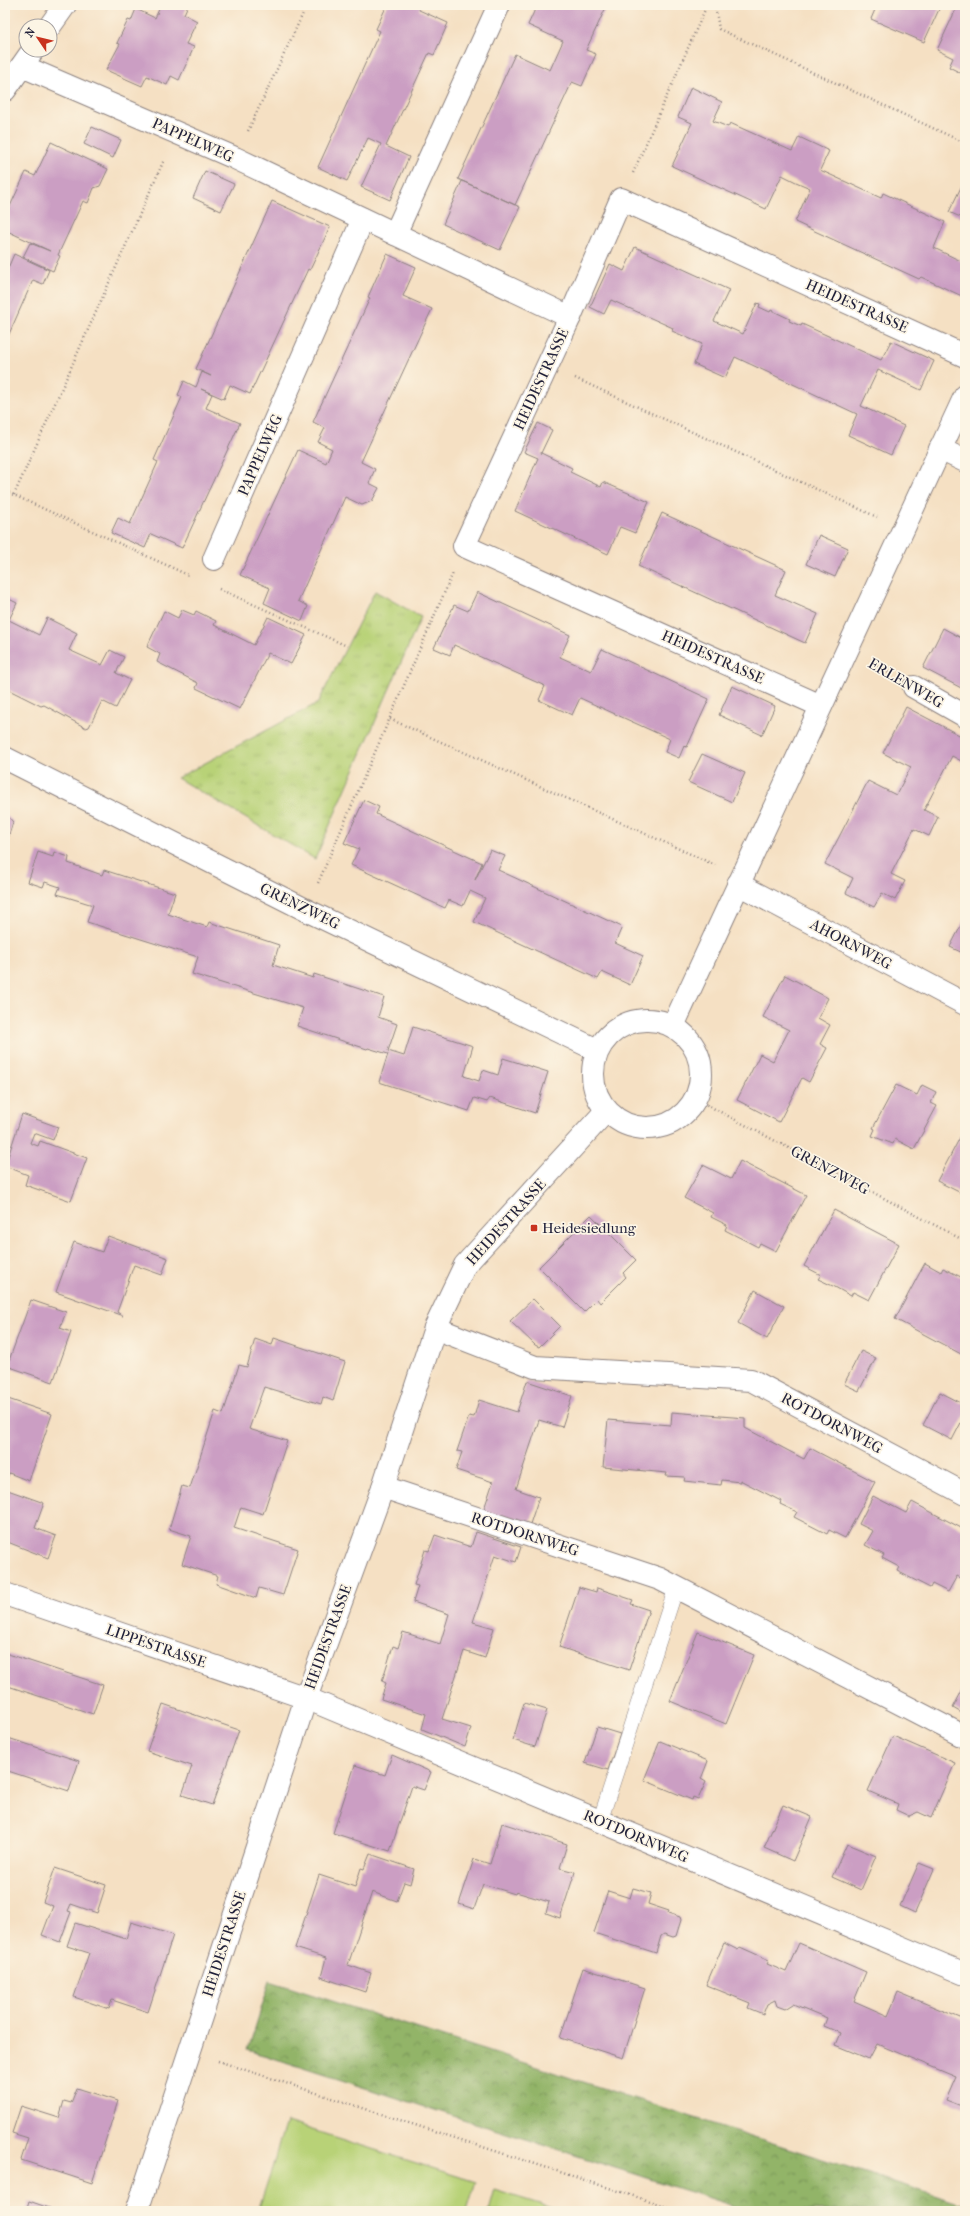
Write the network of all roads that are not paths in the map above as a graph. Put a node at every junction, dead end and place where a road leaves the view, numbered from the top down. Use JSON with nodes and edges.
{"nodes":[{"id":1,"x":65,"y":5,"type":"edge"},
{"id":2,"x":499,"y":5,"type":"edge"},
{"id":3,"x":56,"y":18,"type":"edge"},
{"id":4,"x":27,"y":58,"type":"edge"},
{"id":5,"x":5,"y":90,"type":"edge"},
{"id":6,"x":363,"y":219,"type":"junction"},
{"id":7,"x":395,"y":234,"type":"junction"},
{"id":8,"x":570,"y":318,"type":"junction"},
{"id":9,"x":965,"y":356,"type":"edge"},
{"id":10,"x":965,"y":396,"type":"edge"},
{"id":11,"x":940,"y":449,"type":"junction"},
{"id":12,"x":965,"y":461,"type":"edge"},
{"id":13,"x":214,"y":559,"type":"road end"},
{"id":14,"x":914,"y":687,"type":"road end"},
{"id":15,"x":821,"y":706,"type":"junction"},
{"id":16,"x":965,"y":716,"type":"edge"},
{"id":17,"x":5,"y":758,"type":"edge"},
{"id":18,"x":740,"y":881,"type":"junction"},
{"id":19,"x":965,"y":1004,"type":"edge"},
{"id":20,"x":673,"y":1026,"type":"junction"},
{"id":21,"x":597,"y":1050,"type":"junction"},
{"id":22,"x":606,"y":1111,"type":"junction"},
{"id":23,"x":435,"y":1328,"type":"junction"},
{"id":24,"x":383,"y":1487,"type":"junction"},
{"id":25,"x":965,"y":1494,"type":"edge"},
{"id":26,"x":676,"y":1588,"type":"junction"},
{"id":27,"x":5,"y":1594,"type":"edge"},
{"id":28,"x":306,"y":1698,"type":"junction"},
{"id":29,"x":965,"y":1736,"type":"edge"},
{"id":30,"x":600,"y":1821,"type":"junction"},
{"id":31,"x":965,"y":1974,"type":"edge"},
{"id":32,"x":137,"y":2211,"type":"edge"}],
"edges":[{"from":1,"to":3,"type":"street"},
{"from":2,"to":7,"type":"street"},
{"from":4,"to":5,"type":"street"},
{"from":4,"to":6,"type":"street","name":"PAPPELWEG"},
{"from":6,"to":7,"type":"street","name":"PAPPELWEG"},
{"from":6,"to":13,"type":"street","name":"PAPPELWEG"},
{"from":7,"to":8,"type":"street","name":"PAPPELWEG"},
{"from":8,"to":9,"type":"street","name":"HEIDESTRASSE"},
{"from":8,"to":15,"type":"street","name":"HEIDESTRASSE"},
{"from":10,"to":11,"type":"street"},
{"from":11,"to":12,"type":"street"},
{"from":11,"to":15,"type":"street"},
{"from":14,"to":16,"type":"street","name":"ERLENWEG"},
{"from":15,"to":18,"type":"street"},
{"from":17,"to":21,"type":"street","name":"GRENZWEG"},
{"from":18,"to":19,"type":"street","name":"AHORNWEG"},
{"from":18,"to":20,"type":"street"},
{"from":20,"to":21,"type":"street"},
{"from":20,"to":22,"type":"street"},
{"from":21,"to":22,"type":"street"},
{"from":22,"to":23,"type":"street","name":"HEIDESTRASSE"},
{"from":23,"to":24,"type":"street","name":"HEIDESTRASSE"},
{"from":23,"to":25,"type":"street","name":"ROTDORNWEG"},
{"from":24,"to":26,"type":"street","name":"ROTDORNWEG"},
{"from":24,"to":28,"type":"street","name":"HEIDESTRASSE"},
{"from":26,"to":29,"type":"street","name":"ROTDORNWEG"},
{"from":26,"to":30,"type":"lane"},
{"from":27,"to":28,"type":"street","name":"LIPPESTRASSE"},
{"from":28,"to":30,"type":"street","name":"ROTDORNWEG"},
{"from":28,"to":32,"type":"street","name":"HEIDESTRASSE"},
{"from":30,"to":31,"type":"street","name":"ROTDORNWEG"}]}
